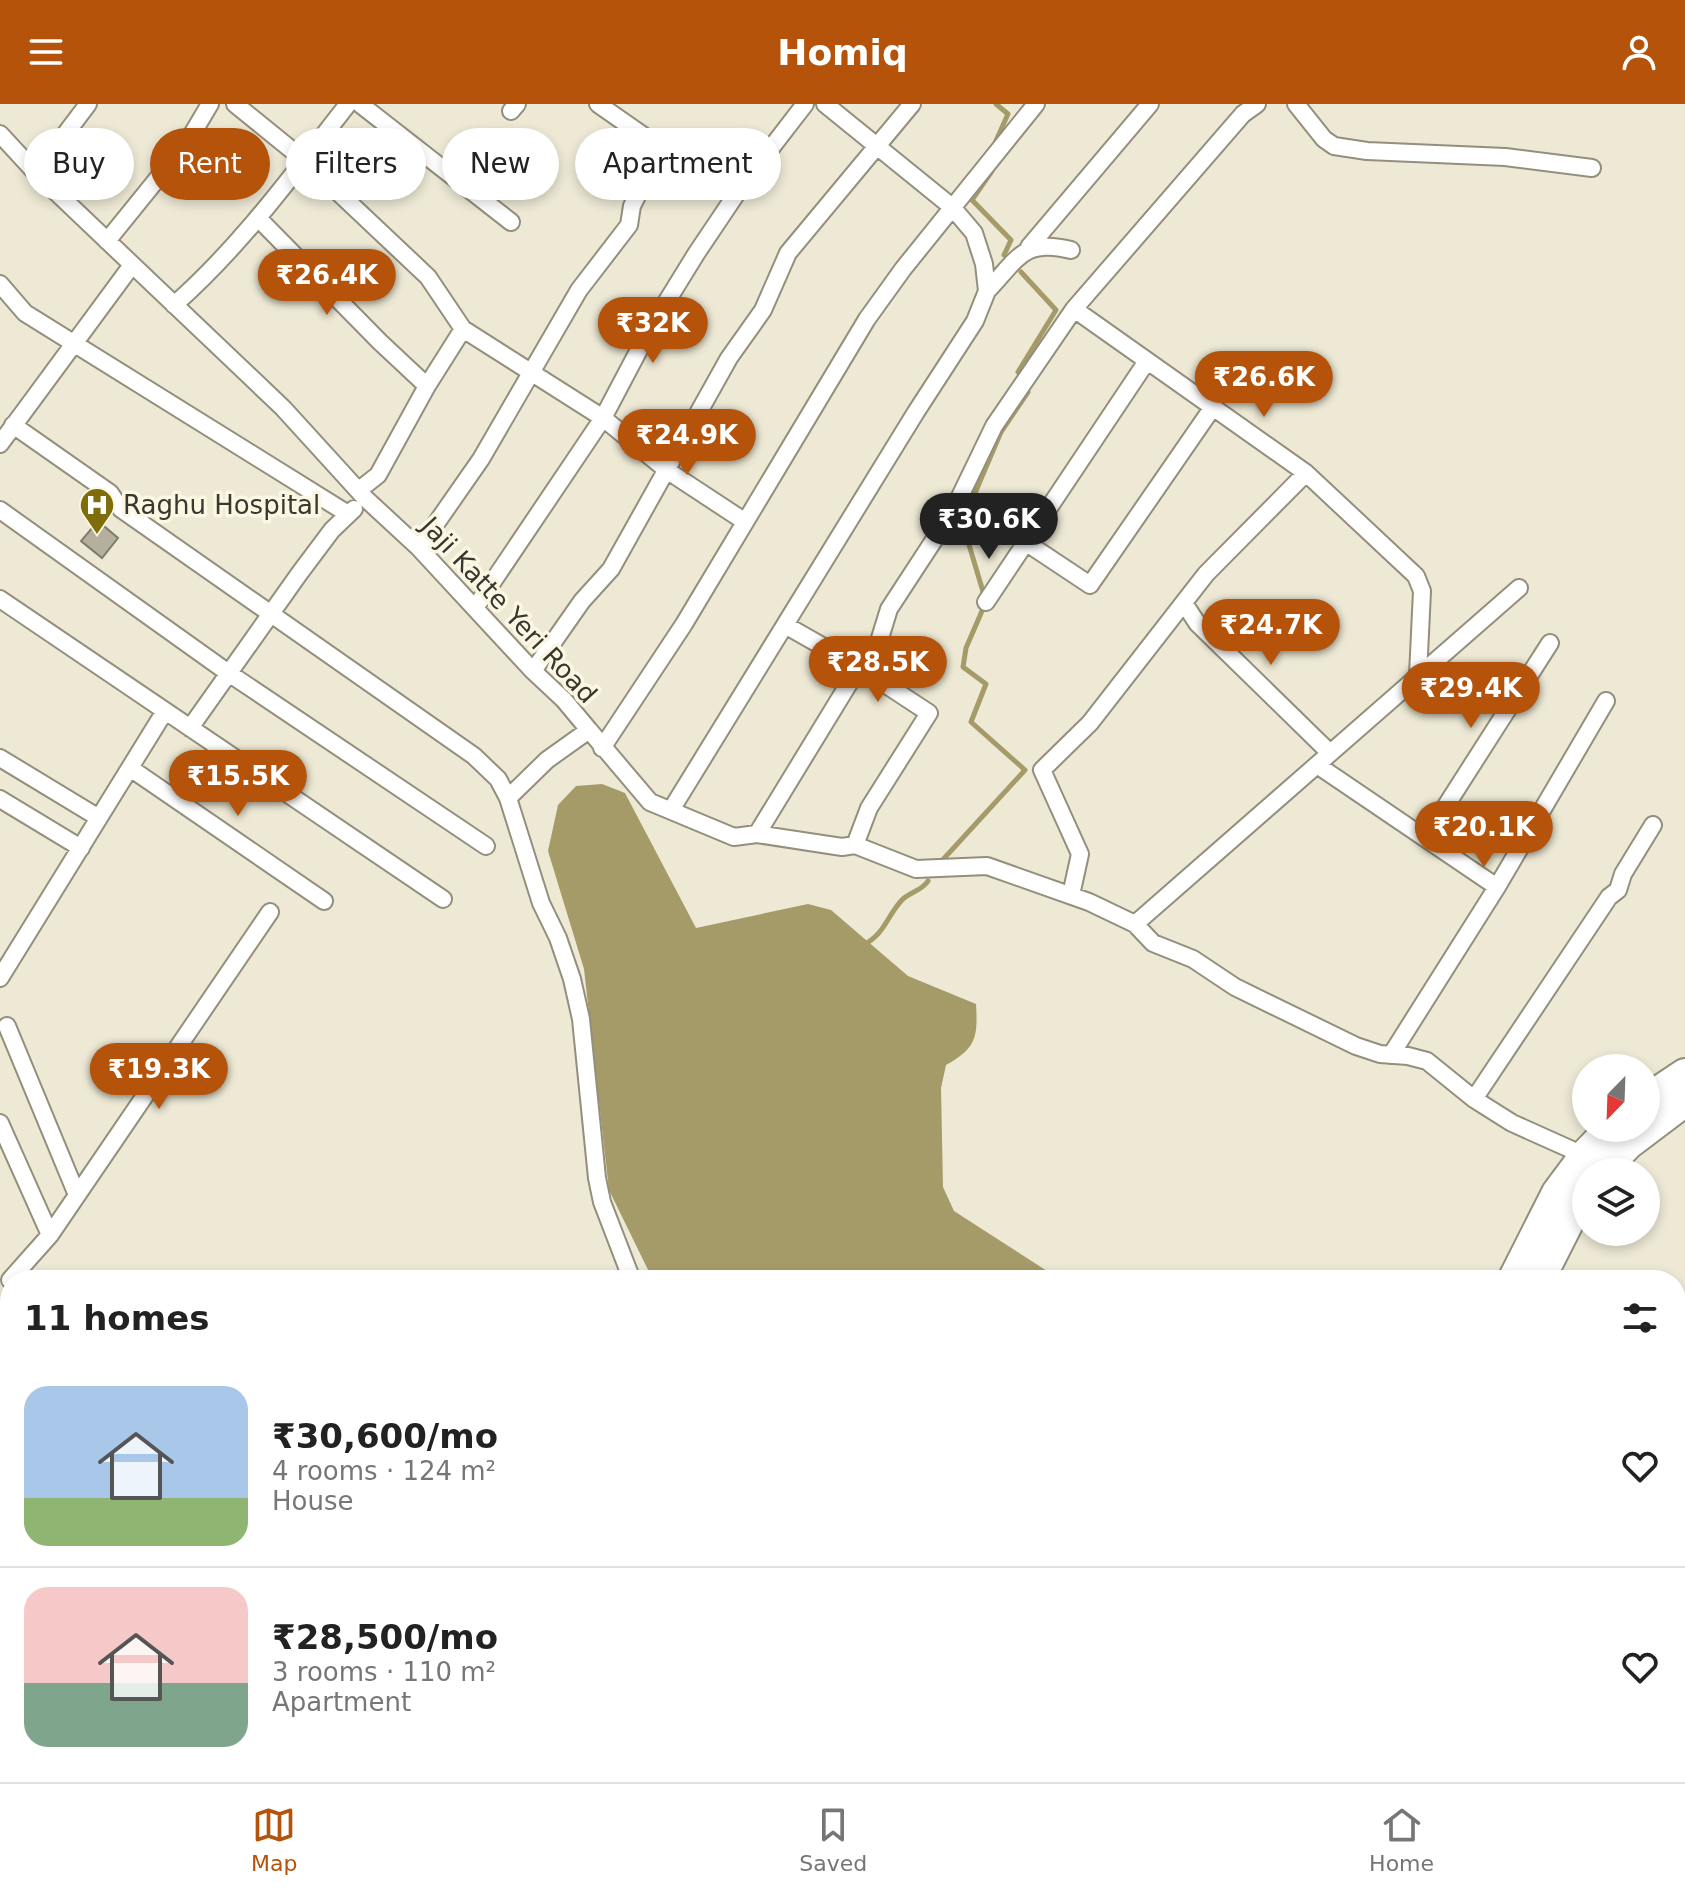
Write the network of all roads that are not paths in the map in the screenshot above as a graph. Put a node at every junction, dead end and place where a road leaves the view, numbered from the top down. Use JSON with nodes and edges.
{"nodes":[{"id":1,"x":88,"y":104,"type":"edge"},
{"id":2,"x":210,"y":104,"type":"edge"},
{"id":3,"x":235,"y":104,"type":"edge"},
{"id":4,"x":348,"y":104,"type":"edge"},
{"id":5,"x":360,"y":104,"type":"edge"},
{"id":6,"x":598,"y":104,"type":"edge"},
{"id":7,"x":805,"y":104,"type":"edge"},
{"id":8,"x":825,"y":104,"type":"edge"},
{"id":9,"x":912,"y":104,"type":"edge"},
{"id":10,"x":1036,"y":104,"type":"edge"},
{"id":11,"x":1150,"y":104,"type":"edge"},
{"id":12,"x":1257,"y":104,"type":"edge"},
{"id":13,"x":1296,"y":104,"type":"edge"},
{"id":14,"x":70,"y":128,"type":"edge"},
{"id":15,"x":329,"y":128,"type":"edge"},
{"id":16,"x":632,"y":128,"type":"edge"},
{"id":17,"x":0,"y":134,"type":"edge"},
{"id":18,"x":781,"y":135,"type":"edge"},
{"id":19,"x":878,"y":144,"type":"junction"},
{"id":20,"x":286,"y":145,"type":"edge"},
{"id":21,"x":24,"y":160,"type":"edge"},
{"id":22,"x":1592,"y":168,"type":"dead end"},
{"id":23,"x":286,"y":183,"type":"edge"},
{"id":24,"x":64,"y":200,"type":"edge"},
{"id":25,"x":346,"y":200,"type":"edge"},
{"id":26,"x":635,"y":200,"type":"edge"},
{"id":27,"x":733,"y":200,"type":"edge"},
{"id":28,"x":952,"y":207,"type":"junction"},
{"id":29,"x":258,"y":218,"type":"junction"},
{"id":30,"x":511,"y":222,"type":"dead end"},
{"id":31,"x":107,"y":241,"type":"junction"},
{"id":32,"x":1029,"y":247,"type":"junction"},
{"id":33,"x":1071,"y":250,"type":"dead end"},
{"id":34,"x":132,"y":265,"type":"junction"},
{"id":35,"x":0,"y":284,"type":"edge"},
{"id":36,"x":987,"y":291,"type":"junction"},
{"id":37,"x":174,"y":305,"type":"junction"},
{"id":38,"x":1074,"y":309,"type":"junction"},
{"id":39,"x":463,"y":329,"type":"junction"},
{"id":40,"x":74,"y":344,"type":"junction"},
{"id":41,"x":1147,"y":361,"type":"junction"},
{"id":42,"x":533,"y":373,"type":"junction"},
{"id":43,"x":427,"y":386,"type":"junction"},
{"id":44,"x":1213,"y":407,"type":"junction"},
{"id":45,"x":603,"y":418,"type":"junction"},
{"id":46,"x":13,"y":425,"type":"junction"},
{"id":47,"x":0,"y":444,"type":"edge"},
{"id":48,"x":668,"y":471,"type":"junction"},
{"id":49,"x":1306,"y":473,"type":"junction"},
{"id":50,"x":362,"y":494,"type":"junction"},
{"id":51,"x":959,"y":498,"type":"junction"},
{"id":52,"x":0,"y":510,"type":"edge"},
{"id":53,"x":348,"y":514,"type":"junction"},
{"id":54,"x":744,"y":521,"type":"junction"},
{"id":55,"x":1025,"y":543,"type":"junction"},
{"id":56,"x":419,"y":548,"type":"junction"},
{"id":57,"x":1519,"y":588,"type":"dead end"},
{"id":58,"x":0,"y":599,"type":"edge"},
{"id":59,"x":986,"y":602,"type":"dead end"},
{"id":60,"x":1184,"y":603,"type":"junction"},
{"id":61,"x":475,"y":608,"type":"junction"},
{"id":62,"x":270,"y":613,"type":"junction"},
{"id":63,"x":785,"y":625,"type":"junction"},
{"id":64,"x":1550,"y":643,"type":"dead end"},
{"id":65,"x":859,"y":667,"type":"junction"},
{"id":66,"x":533,"y":671,"type":"junction"},
{"id":67,"x":227,"y":672,"type":"junction"},
{"id":68,"x":1418,"y":675,"type":"junction"},
{"id":69,"x":1606,"y":701,"type":"dead end"},
{"id":70,"x":165,"y":711,"type":"junction"},
{"id":71,"x":190,"y":728,"type":"junction"},
{"id":72,"x":589,"y":730,"type":"junction"},
{"id":73,"x":602,"y":748,"type":"junction"},
{"id":74,"x":1330,"y":753,"type":"junction"},
{"id":75,"x":0,"y":758,"type":"edge"},
{"id":76,"x":1317,"y":765,"type":"junction"},
{"id":77,"x":130,"y":768,"type":"junction"},
{"id":78,"x":508,"y":798,"type":"junction"},
{"id":79,"x":0,"y":799,"type":"edge"},
{"id":80,"x":671,"y":810,"type":"junction"},
{"id":81,"x":99,"y":818,"type":"junction"},
{"id":82,"x":1653,"y":825,"type":"dead end"},
{"id":83,"x":757,"y":834,"type":"junction"},
{"id":84,"x":1426,"y":837,"type":"junction"},
{"id":85,"x":855,"y":845,"type":"junction"},
{"id":86,"x":486,"y":846,"type":"dead end"},
{"id":87,"x":81,"y":848,"type":"junction"},
{"id":88,"x":1497,"y":887,"type":"junction"},
{"id":89,"x":1071,"y":895,"type":"junction"},
{"id":90,"x":443,"y":899,"type":"dead end"},
{"id":91,"x":324,"y":901,"type":"dead end"},
{"id":92,"x":270,"y":912,"type":"dead end"},
{"id":93,"x":1135,"y":924,"type":"junction"},
{"id":94,"x":2,"y":969,"type":"edge"},
{"id":95,"x":7,"y":1026,"type":"dead end"},
{"id":96,"x":1391,"y":1055,"type":"junction"},
{"id":97,"x":1685,"y":1074,"type":"edge"},
{"id":98,"x":1660,"y":1091,"type":"edge"},
{"id":99,"x":1474,"y":1099,"type":"junction"},
{"id":100,"x":1685,"y":1101,"type":"edge"},
{"id":101,"x":0,"y":1123,"type":"edge"},
{"id":102,"x":1611,"y":1158,"type":"edge"},
{"id":103,"x":1572,"y":1159,"type":"edge"},
{"id":104,"x":1572,"y":1184,"type":"edge"},
{"id":105,"x":77,"y":1195,"type":"junction"},
{"id":106,"x":1572,"y":1215,"type":"edge"},
{"id":107,"x":50,"y":1235,"type":"junction"},
{"id":108,"x":19,"y":1270,"type":"edge"},
{"id":109,"x":628,"y":1270,"type":"edge"},
{"id":110,"x":1518,"y":1270,"type":"edge"},
{"id":111,"x":1544,"y":1270,"type":"edge"}],
"edges":[{"from":1,"to":14,"type":"street"},
{"from":2,"to":31,"type":"street"},
{"from":3,"to":20,"type":"street"},
{"from":4,"to":15,"type":"street"},
{"from":5,"to":30,"type":"street"},
{"from":6,"to":16,"type":"street"},
{"from":7,"to":18,"type":"street"},
{"from":8,"to":19,"type":"street"},
{"from":9,"to":19,"type":"street"},
{"from":10,"to":28,"type":"street"},
{"from":11,"to":32,"type":"street"},
{"from":12,"to":38,"type":"street"},
{"from":13,"to":22,"type":"street"},
{"from":17,"to":21,"type":"street","name":"Jaji Katte Yeri Road"},
{"from":19,"to":28,"type":"street"},
{"from":19,"to":48,"type":"street"},
{"from":23,"to":29,"type":"street"},
{"from":24,"to":31,"type":"street","name":"Jaji Katte Yeri Road"},
{"from":25,"to":39,"type":"street"},
{"from":26,"to":42,"type":"street"},
{"from":27,"to":45,"type":"street"},
{"from":28,"to":36,"type":"street"},
{"from":28,"to":54,"type":"street"},
{"from":29,"to":37,"type":"street"},
{"from":29,"to":43,"type":"street"},
{"from":31,"to":34,"type":"street","name":"Jaji Katte Yeri Road"},
{"from":32,"to":33,"type":"street"},
{"from":32,"to":36,"type":"street"},
{"from":34,"to":37,"type":"street","name":"Jaji Katte Yeri Road"},
{"from":34,"to":40,"type":"street"},
{"from":35,"to":40,"type":"street"},
{"from":36,"to":63,"type":"street"},
{"from":37,"to":50,"type":"street","name":"Jaji Katte Yeri Road"},
{"from":38,"to":41,"type":"street"},
{"from":38,"to":51,"type":"street"},
{"from":39,"to":42,"type":"street"},
{"from":39,"to":43,"type":"street"},
{"from":40,"to":46,"type":"street"},
{"from":40,"to":53,"type":"street"},
{"from":41,"to":44,"type":"street"},
{"from":41,"to":55,"type":"street"},
{"from":42,"to":45,"type":"street"},
{"from":42,"to":56,"type":"street"},
{"from":43,"to":50,"type":"street"},
{"from":44,"to":49,"type":"street"},
{"from":44,"to":55,"type":"street"},
{"from":45,"to":48,"type":"street"},
{"from":45,"to":61,"type":"street"},
{"from":46,"to":47,"type":"street"},
{"from":46,"to":62,"type":"street"},
{"from":48,"to":54,"type":"street"},
{"from":48,"to":66,"type":"street"},
{"from":49,"to":60,"type":"street"},
{"from":49,"to":68,"type":"street"},
{"from":50,"to":53,"type":"street"},
{"from":50,"to":56,"type":"street","name":"Jaji Katte Yeri Road"},
{"from":51,"to":55,"type":"street"},
{"from":51,"to":65,"type":"street"},
{"from":52,"to":67,"type":"street"},
{"from":53,"to":62,"type":"street"},
{"from":54,"to":73,"type":"street"},
{"from":55,"to":59,"type":"street"},
{"from":56,"to":61,"type":"street","name":"Jaji Katte Yeri Road"},
{"from":57,"to":68,"type":"street"},
{"from":58,"to":70,"type":"street"},
{"from":60,"to":74,"type":"street"},
{"from":60,"to":89,"type":"street"},
{"from":61,"to":66,"type":"street","name":"Jaji Katte Yeri Road"},
{"from":62,"to":67,"type":"street"},
{"from":62,"to":78,"type":"street"},
{"from":63,"to":65,"type":"street"},
{"from":63,"to":80,"type":"street"},
{"from":64,"to":84,"type":"street"},
{"from":65,"to":83,"type":"street"},
{"from":65,"to":85,"type":"street"},
{"from":66,"to":72,"type":"street","name":"Jaji Katte Yeri Road"},
{"from":67,"to":71,"type":"street"},
{"from":67,"to":86,"type":"street"},
{"from":68,"to":74,"type":"street"},
{"from":69,"to":88,"type":"street"},
{"from":70,"to":71,"type":"street"},
{"from":70,"to":77,"type":"street"},
{"from":71,"to":90,"type":"street"},
{"from":72,"to":73,"type":"street"},
{"from":72,"to":78,"type":"street","name":"Jaji Katte Yeri Road"},
{"from":73,"to":80,"type":"street"},
{"from":74,"to":76,"type":"street"},
{"from":75,"to":81,"type":"street"},
{"from":76,"to":84,"type":"street"},
{"from":76,"to":93,"type":"street"},
{"from":77,"to":81,"type":"street"},
{"from":77,"to":91,"type":"street"},
{"from":78,"to":109,"type":"street"},
{"from":79,"to":87,"type":"street"},
{"from":80,"to":83,"type":"street"},
{"from":81,"to":87,"type":"street"},
{"from":82,"to":99,"type":"street"},
{"from":83,"to":85,"type":"street"},
{"from":84,"to":88,"type":"street"},
{"from":85,"to":89,"type":"street"},
{"from":87,"to":94,"type":"street"},
{"from":88,"to":96,"type":"street"},
{"from":89,"to":93,"type":"street"},
{"from":92,"to":105,"type":"street"},
{"from":93,"to":96,"type":"street"},
{"from":95,"to":105,"type":"street"},
{"from":96,"to":99,"type":"street"},
{"from":97,"to":98,"type":"highway"},
{"from":99,"to":103,"type":"street"},
{"from":100,"to":102,"type":"highway"},
{"from":101,"to":107,"type":"street"},
{"from":104,"to":110,"type":"highway"},
{"from":105,"to":107,"type":"street"},
{"from":106,"to":111,"type":"highway"},
{"from":107,"to":108,"type":"street"}]}
